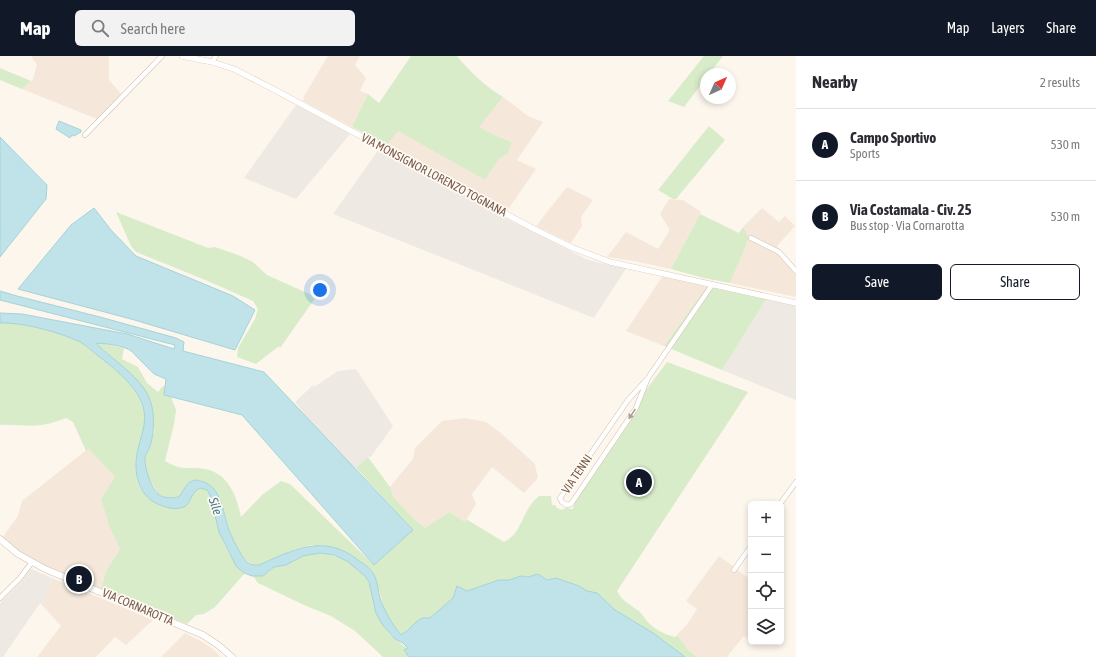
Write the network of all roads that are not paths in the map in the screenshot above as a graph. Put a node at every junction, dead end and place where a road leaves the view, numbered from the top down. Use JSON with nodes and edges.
{"nodes":[{"id":1,"x":162,"y":56,"type":"edge"},
{"id":2,"x":182,"y":56,"type":"edge"},
{"id":3,"x":216,"y":56,"type":"edge"},
{"id":4,"x":212,"y":62,"type":"junction"},
{"id":5,"x":85,"y":135,"type":"dead end"},
{"id":6,"x":751,"y":238,"type":"dead end"},
{"id":7,"x":796,"y":271,"type":"edge"},
{"id":8,"x":712,"y":285,"type":"junction"},
{"id":9,"x":796,"y":303,"type":"edge"},
{"id":10,"x":648,"y":378,"type":"junction"},
{"id":11,"x":633,"y":395,"type":"junction"},
{"id":12,"x":640,"y":399,"type":"junction"},
{"id":13,"x":796,"y":482,"type":"edge"},
{"id":14,"x":782,"y":501,"type":"edge"},
{"id":15,"x":0,"y":540,"type":"edge"},
{"id":16,"x":748,"y":550,"type":"edge"},
{"id":17,"x":32,"y":562,"type":"junction"},
{"id":18,"x":734,"y":570,"type":"dead end"},
{"id":19,"x":0,"y":598,"type":"edge"},
{"id":20,"x":232,"y":657,"type":"edge"}],
"edges":[{"from":1,"to":5,"type":"street"},
{"from":2,"to":4,"type":"street","name":"VIA MONSIGNOR LORENZO TOGNANA"},
{"from":3,"to":4,"type":"street"},
{"from":4,"to":8,"type":"street","name":"VIA MONSIGNOR LORENZO TOGNANA"},
{"from":6,"to":7,"type":"street"},
{"from":8,"to":9,"type":"street","name":"VIA MONSIGNOR LORENZO TOGNANA"},
{"from":8,"to":10,"type":"street","name":"VIA TENNI"},
{"from":10,"to":11,"type":"street","name":"VIA TENNI"},
{"from":10,"to":12,"type":"street","name":"VIA TENNI"},
{"from":11,"to":12,"type":"street"},
{"from":12,"to":11,"type":"street","name":"VIA TENNI","one_way":true},
{"from":13,"to":14,"type":"street"},
{"from":15,"to":17,"type":"main road","name":"VIA CORNAROTTA"},
{"from":16,"to":18,"type":"street"},
{"from":17,"to":19,"type":"street"},
{"from":17,"to":20,"type":"main road","name":"VIA CORNAROTTA"}]}
